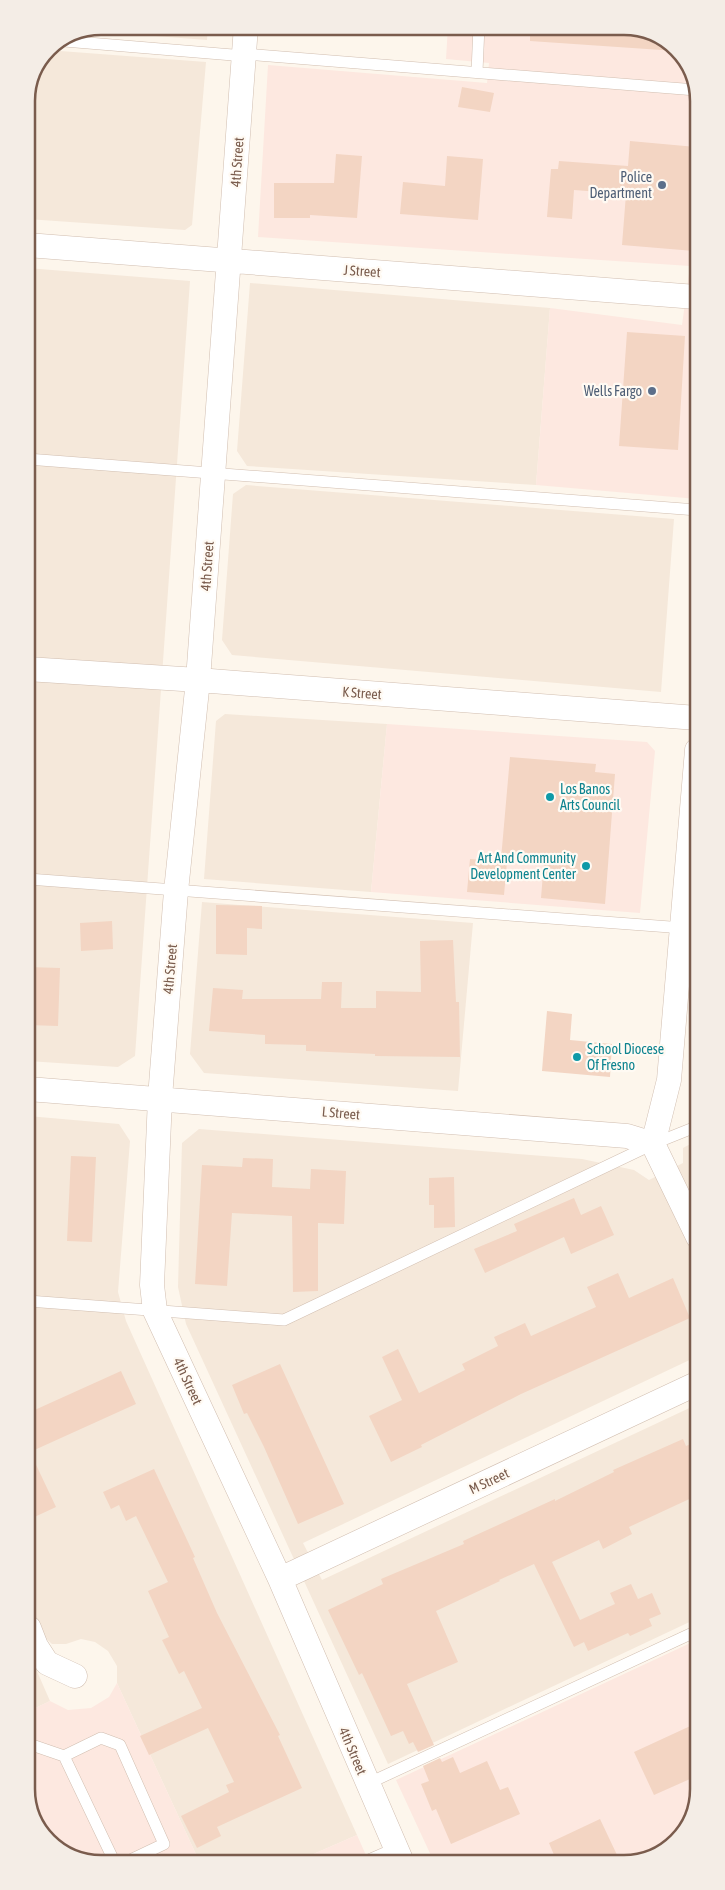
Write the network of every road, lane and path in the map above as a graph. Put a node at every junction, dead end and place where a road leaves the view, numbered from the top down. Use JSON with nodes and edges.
{"nodes":[{"id":1,"x":246,"y":35,"type":"edge"},
{"id":2,"x":479,"y":35,"type":"edge"},
{"id":3,"x":72,"y":42,"type":"edge"},
{"id":4,"x":245,"y":55,"type":"junction"},
{"id":5,"x":477,"y":72,"type":"junction"},
{"id":6,"x":689,"y":89,"type":"edge"},
{"id":7,"x":35,"y":246,"type":"edge"},
{"id":8,"x":230,"y":261,"type":"junction"},
{"id":9,"x":690,"y":297,"type":"edge"},
{"id":10,"x":35,"y":460,"type":"edge"},
{"id":11,"x":214,"y":473,"type":"junction"},
{"id":12,"x":690,"y":509,"type":"edge"},
{"id":13,"x":35,"y":670,"type":"edge"},
{"id":14,"x":198,"y":680,"type":"junction"},
{"id":15,"x":690,"y":717,"type":"edge"},
{"id":16,"x":35,"y":880,"type":"edge"},
{"id":17,"x":176,"y":891,"type":"junction"},
{"id":18,"x":690,"y":929,"type":"edge"},
{"id":19,"x":35,"y":1089,"type":"edge"},
{"id":20,"x":160,"y":1098,"type":"junction"},
{"id":21,"x":690,"y":1129,"type":"edge"},
{"id":22,"x":653,"y":1144,"type":"junction"},
{"id":23,"x":690,"y":1220,"type":"edge"},
{"id":24,"x":35,"y":1302,"type":"edge"},
{"id":25,"x":156,"y":1311,"type":"junction"},
{"id":26,"x":690,"y":1387,"type":"edge"},
{"id":27,"x":280,"y":1579,"type":"junction"},
{"id":28,"x":690,"y":1634,"type":"edge"},
{"id":29,"x":35,"y":1643,"type":"edge"},
{"id":30,"x":75,"y":1676,"type":"dead end"},
{"id":31,"x":35,"y":1746,"type":"edge"},
{"id":32,"x":64,"y":1756,"type":"junction"},
{"id":33,"x":367,"y":1784,"type":"junction"},
{"id":34,"x":111,"y":1855,"type":"edge"},
{"id":35,"x":142,"y":1855,"type":"edge"},
{"id":36,"x":399,"y":1855,"type":"edge"}],
"edges":[{"from":1,"to":4,"type":"street","name":"4th Street"},
{"from":2,"to":5,"type":"lane"},
{"from":3,"to":4,"type":"lane"},
{"from":4,"to":5,"type":"lane"},
{"from":4,"to":8,"type":"street","name":"4th Street"},
{"from":5,"to":6,"type":"lane"},
{"from":7,"to":8,"type":"street","name":"J Street"},
{"from":8,"to":9,"type":"street","name":"J Street"},
{"from":8,"to":11,"type":"street","name":"4th Street"},
{"from":10,"to":11,"type":"lane"},
{"from":11,"to":12,"type":"lane"},
{"from":11,"to":14,"type":"street","name":"4th Street"},
{"from":13,"to":14,"type":"street","name":"K Street"},
{"from":14,"to":15,"type":"street","name":"K Street"},
{"from":14,"to":17,"type":"street","name":"4th Street"},
{"from":16,"to":17,"type":"lane"},
{"from":17,"to":18,"type":"lane"},
{"from":17,"to":20,"type":"street","name":"4th Street"},
{"from":18,"to":22,"type":"street"},
{"from":19,"to":20,"type":"street","name":"L Street"},
{"from":20,"to":22,"type":"street","name":"L Street"},
{"from":20,"to":25,"type":"street","name":"4th Street"},
{"from":21,"to":22,"type":"lane"},
{"from":22,"to":23,"type":"street"},
{"from":22,"to":25,"type":"lane"},
{"from":24,"to":25,"type":"lane"},
{"from":25,"to":27,"type":"street","name":"4th Street"},
{"from":26,"to":27,"type":"street","name":"M Street"},
{"from":27,"to":33,"type":"street","name":"4th Street"},
{"from":28,"to":33,"type":"lane"},
{"from":29,"to":30,"type":"street"},
{"from":31,"to":32,"type":"lane"},
{"from":32,"to":34,"type":"lane"},
{"from":32,"to":35,"type":"lane"},
{"from":33,"to":36,"type":"street","name":"4th Street"}]}
